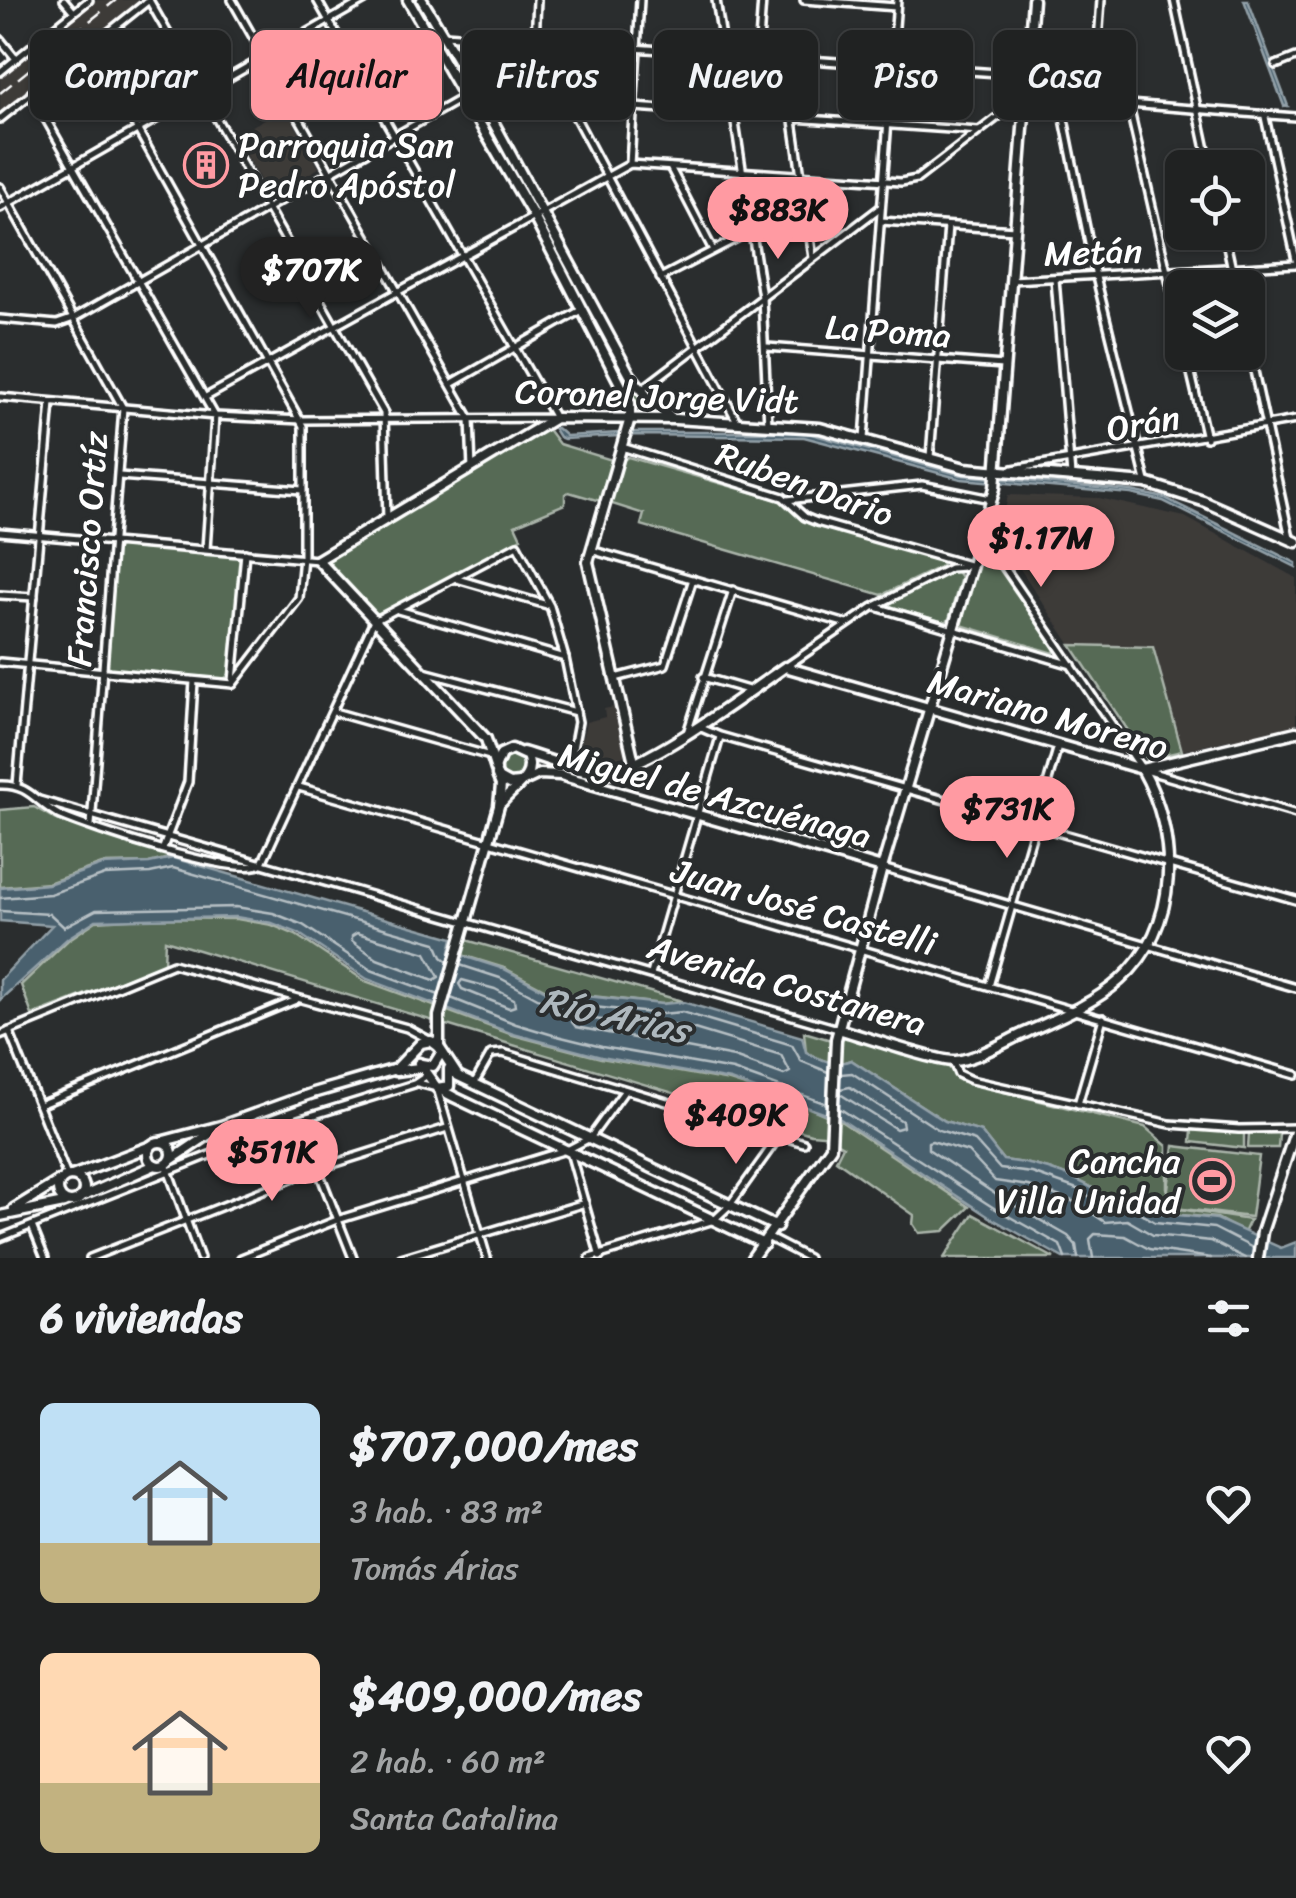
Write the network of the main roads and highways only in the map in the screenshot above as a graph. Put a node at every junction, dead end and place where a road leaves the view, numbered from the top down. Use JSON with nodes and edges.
{"nodes":[{"id":1,"x":408,"y":0,"type":"edge"},
{"id":2,"x":422,"y":0,"type":"edge"},
{"id":3,"x":1032,"y":0,"type":"edge"},
{"id":4,"x":641,"y":390,"type":"junction"},
{"id":5,"x":653,"y":404,"type":"junction"},
{"id":6,"x":631,"y":410,"type":"junction"},
{"id":7,"x":644,"y":418,"type":"junction"},
{"id":8,"x":675,"y":420,"type":"junction"},
{"id":9,"x":997,"y":474,"type":"junction"},
{"id":10,"x":1293,"y":540,"type":"edge"},
{"id":11,"x":929,"y":708,"type":"junction"},
{"id":12,"x":1296,"y":732,"type":"edge"},
{"id":13,"x":486,"y":740,"type":"junction"},
{"id":14,"x":512,"y":750,"type":"junction"},
{"id":15,"x":522,"y":752,"type":"junction"},
{"id":16,"x":634,"y":762,"type":"junction"},
{"id":17,"x":1142,"y":768,"type":"junction"},
{"id":18,"x":497,"y":772,"type":"junction"},
{"id":19,"x":521,"y":782,"type":"junction"},
{"id":20,"x":499,"y":806,"type":"junction"},
{"id":21,"x":882,"y":868,"type":"junction"},
{"id":22,"x":438,"y":1020,"type":"junction"},
{"id":23,"x":838,"y":1029,"type":"junction"},
{"id":24,"x":429,"y":1046,"type":"junction"},
{"id":25,"x":448,"y":1065,"type":"junction"},
{"id":26,"x":423,"y":1068,"type":"junction"},
{"id":27,"x":386,"y":1072,"type":"junction"},
{"id":28,"x":470,"y":1081,"type":"junction"},
{"id":29,"x":437,"y":1088,"type":"junction"},
{"id":30,"x":454,"y":1097,"type":"junction"},
{"id":31,"x":221,"y":1126,"type":"junction"},
{"id":32,"x":1296,"y":1128,"type":"edge"},
{"id":33,"x":160,"y":1142,"type":"junction"},
{"id":34,"x":1294,"y":1143,"type":"edge"},
{"id":35,"x":151,"y":1146,"type":"junction"},
{"id":36,"x":163,"y":1166,"type":"junction"},
{"id":37,"x":67,"y":1177,"type":"junction"},
{"id":38,"x":76,"y":1203,"type":"junction"},
{"id":39,"x":4,"y":1214,"type":"edge"},
{"id":40,"x":777,"y":1228,"type":"junction"},
{"id":41,"x":766,"y":1241,"type":"junction"},
{"id":42,"x":752,"y":1258,"type":"edge"},
{"id":43,"x":1258,"y":1258,"type":"edge"}],
"edges":[{"from":1,"to":6,"type":"main road"},
{"from":2,"to":4,"type":"main road"},
{"from":3,"to":9,"type":"main road"},
{"from":4,"to":5,"type":"main road"},
{"from":4,"to":6,"type":"main road"},
{"from":5,"to":7,"type":"main road"},
{"from":5,"to":8,"type":"main road"},
{"from":6,"to":7,"type":"main road"},
{"from":6,"to":13,"type":"main road","name":"Coronel Jorge Vidt"},
{"from":6,"to":16,"type":"main road"},
{"from":7,"to":8,"type":"main road","name":"Coronel Jorge Vidt"},
{"from":8,"to":9,"type":"main road","name":"Coronel Jorge Vidt"},
{"from":9,"to":10,"type":"main road","name":"Coronel Jorge Vidt"},
{"from":9,"to":11,"type":"main road"},
{"from":11,"to":16,"type":"main road","name":"Mariano Moreno"},
{"from":11,"to":17,"type":"main road","name":"Mariano Moreno"},
{"from":11,"to":21,"type":"main road"},
{"from":12,"to":17,"type":"main road"},
{"from":13,"to":14,"type":"main road"},
{"from":13,"to":18,"type":"main road"},
{"from":14,"to":15,"type":"main road"},
{"from":14,"to":18,"type":"main road"},
{"from":15,"to":16,"type":"main road"},
{"from":15,"to":19,"type":"main road"},
{"from":17,"to":23,"type":"main road","name":"Avenida Costanera"},
{"from":18,"to":19,"type":"main road"},
{"from":18,"to":20,"type":"main road"},
{"from":19,"to":20,"type":"main road"},
{"from":19,"to":21,"type":"main road","name":"Miguel de Azcuénaga"},
{"from":20,"to":22,"type":"main road"},
{"from":21,"to":23,"type":"main road"},
{"from":22,"to":24,"type":"main road"},
{"from":22,"to":24,"type":"main road"},
{"from":23,"to":40,"type":"main road"},
{"from":24,"to":25,"type":"main road"},
{"from":24,"to":26,"type":"main road"},
{"from":24,"to":26,"type":"main road"},
{"from":24,"to":27,"type":"main road"},
{"from":25,"to":28,"type":"main road"},
{"from":25,"to":29,"type":"main road"},
{"from":26,"to":27,"type":"main road"},
{"from":26,"to":29,"type":"main road"},
{"from":27,"to":31,"type":"main road"},
{"from":28,"to":30,"type":"main road"},
{"from":28,"to":40,"type":"main road"},
{"from":29,"to":30,"type":"main road"},
{"from":30,"to":41,"type":"main road"},
{"from":31,"to":33,"type":"main road"},
{"from":31,"to":36,"type":"main road"},
{"from":32,"to":34,"type":"main road"},
{"from":33,"to":35,"type":"main road"},
{"from":33,"to":36,"type":"main road"},
{"from":34,"to":43,"type":"main road"},
{"from":35,"to":36,"type":"main road"},
{"from":35,"to":37,"type":"main road"},
{"from":36,"to":38,"type":"main road"},
{"from":37,"to":38,"type":"main road"},
{"from":37,"to":38,"type":"main road"},
{"from":37,"to":39,"type":"main road"},
{"from":38,"to":39,"type":"main road"},
{"from":40,"to":41,"type":"main road"},
{"from":41,"to":42,"type":"main road"}]}
